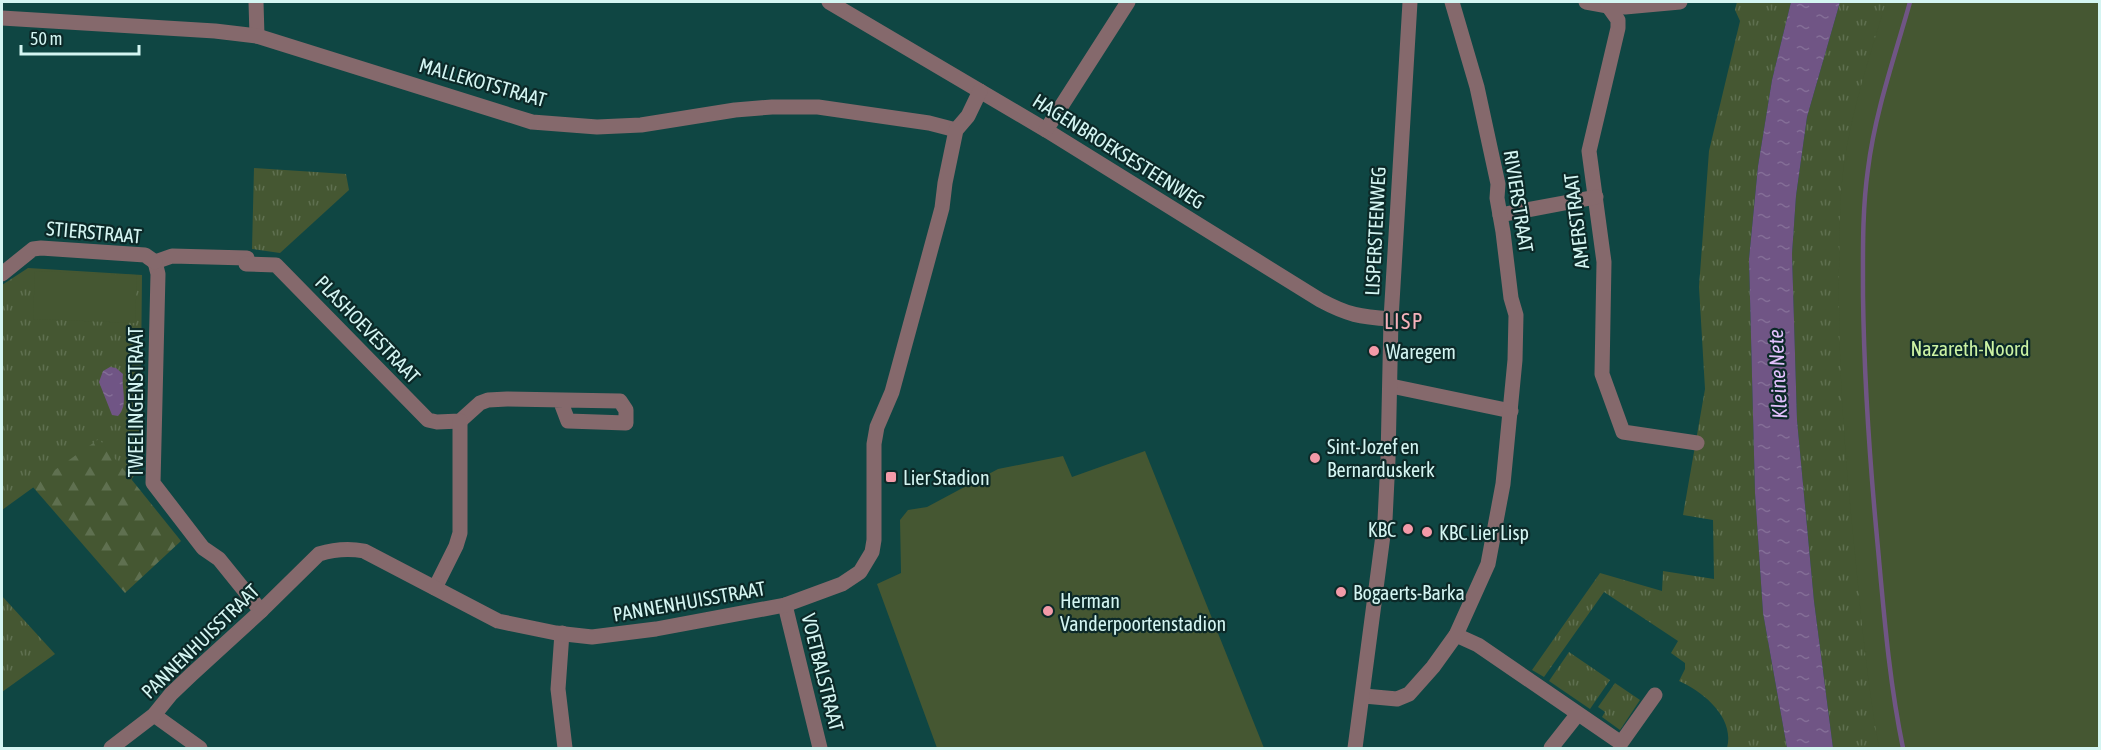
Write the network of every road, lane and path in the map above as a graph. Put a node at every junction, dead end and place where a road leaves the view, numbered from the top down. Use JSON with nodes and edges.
{"nodes":[{"id":1,"x":256,"y":2,"type":"edge"},
{"id":2,"x":829,"y":2,"type":"edge"},
{"id":3,"x":1128,"y":2,"type":"edge"},
{"id":4,"x":1410,"y":2,"type":"edge"},
{"id":5,"x":1452,"y":2,"type":"edge"},
{"id":6,"x":1586,"y":2,"type":"edge"},
{"id":7,"x":1680,"y":2,"type":"edge"},
{"id":8,"x":1608,"y":6,"type":"junction"},
{"id":9,"x":2,"y":18,"type":"edge"},
{"id":10,"x":257,"y":36,"type":"junction"},
{"id":11,"x":980,"y":91,"type":"junction"},
{"id":12,"x":956,"y":130,"type":"junction"},
{"id":13,"x":1046,"y":130,"type":"junction"},
{"id":14,"x":1596,"y":197,"type":"junction"},
{"id":15,"x":1500,"y":215,"type":"junction"},
{"id":16,"x":155,"y":262,"type":"junction"},
{"id":17,"x":2,"y":274,"type":"edge"},
{"id":18,"x":1391,"y":319,"type":"junction"},
{"id":19,"x":1391,"y":386,"type":"junction"},
{"id":20,"x":560,"y":400,"type":"dead end"},
{"id":21,"x":1511,"y":411,"type":"junction"},
{"id":22,"x":460,"y":421,"type":"junction"},
{"id":23,"x":1697,"y":442,"type":"dead end"},
{"id":24,"x":435,"y":588,"type":"junction"},
{"id":25,"x":785,"y":605,"type":"junction"},
{"id":26,"x":261,"y":611,"type":"junction"},
{"id":27,"x":562,"y":633,"type":"junction"},
{"id":28,"x":1456,"y":635,"type":"junction"},
{"id":29,"x":1655,"y":695,"type":"dead end"},
{"id":30,"x":1364,"y":696,"type":"junction"},
{"id":31,"x":154,"y":715,"type":"junction"},
{"id":32,"x":1577,"y":715,"type":"junction"},
{"id":33,"x":111,"y":748,"type":"edge"},
{"id":34,"x":200,"y":748,"type":"edge"},
{"id":35,"x":565,"y":748,"type":"edge"},
{"id":36,"x":820,"y":748,"type":"edge"},
{"id":37,"x":1355,"y":748,"type":"edge"},
{"id":38,"x":1551,"y":748,"type":"edge"}],
"edges":[{"from":1,"to":10,"type":"street"},
{"from":2,"to":11,"type":"street","name":"HAGENBROEKSESTEENWEG"},
{"from":3,"to":13,"type":"street"},
{"from":4,"to":18,"type":"street","name":"LISPERSTEENWEG"},
{"from":5,"to":15,"type":"street","name":"RIVIERSTRAAT"},
{"from":6,"to":8,"type":"street"},
{"from":7,"to":8,"type":"street"},
{"from":8,"to":14,"type":"street","name":"AMERSTRAAT"},
{"from":9,"to":10,"type":"street","name":"MALLEKOTSTRAAT"},
{"from":10,"to":12,"type":"street","name":"MALLEKOTSTRAAT"},
{"from":11,"to":12,"type":"street","name":"PANNENHUISSTRAAT"},
{"from":11,"to":13,"type":"street","name":"HAGENBROEKSESTEENWEG"},
{"from":12,"to":25,"type":"street","name":"PANNENHUISSTRAAT"},
{"from":13,"to":18,"type":"street","name":"HAGENBROEKSESTEENWEG"},
{"from":14,"to":15,"type":"street"},
{"from":14,"to":23,"type":"street","name":"AMERSTRAAT"},
{"from":15,"to":21,"type":"street","name":"RIVIERSTRAAT"},
{"from":16,"to":17,"type":"street","name":"STIERSTRAAT"},
{"from":16,"to":22,"type":"street","name":"PLASHOEVESTRAAT"},
{"from":16,"to":26,"type":"street","name":"TWEELINGENSTRAAT"},
{"from":18,"to":19,"type":"street","name":"LISPERSTEENWEG"},
{"from":19,"to":21,"type":"street"},
{"from":19,"to":30,"type":"street","name":"LISPERSTEENWEG"},
{"from":20,"to":22,"type":"street"},
{"from":21,"to":28,"type":"street","name":"RIVIERSTRAAT"},
{"from":22,"to":24,"type":"street"},
{"from":24,"to":26,"type":"street","name":"PANNENHUISSTRAAT"},
{"from":24,"to":27,"type":"street","name":"PANNENHUISSTRAAT"},
{"from":25,"to":27,"type":"street","name":"PANNENHUISSTRAAT"},
{"from":25,"to":36,"type":"street","name":"VOETBALSTRAAT"},
{"from":26,"to":31,"type":"street","name":"PANNENHUISSTRAAT"},
{"from":27,"to":35,"type":"street"},
{"from":28,"to":30,"type":"street","name":"RIVIERSTRAAT"},
{"from":28,"to":32,"type":"street"},
{"from":29,"to":32,"type":"street"},
{"from":30,"to":37,"type":"street","name":"LISPERSTEENWEG"},
{"from":31,"to":33,"type":"street","name":"PANNENHUISSTRAAT"},
{"from":31,"to":34,"type":"street"},
{"from":32,"to":38,"type":"street"}]}
